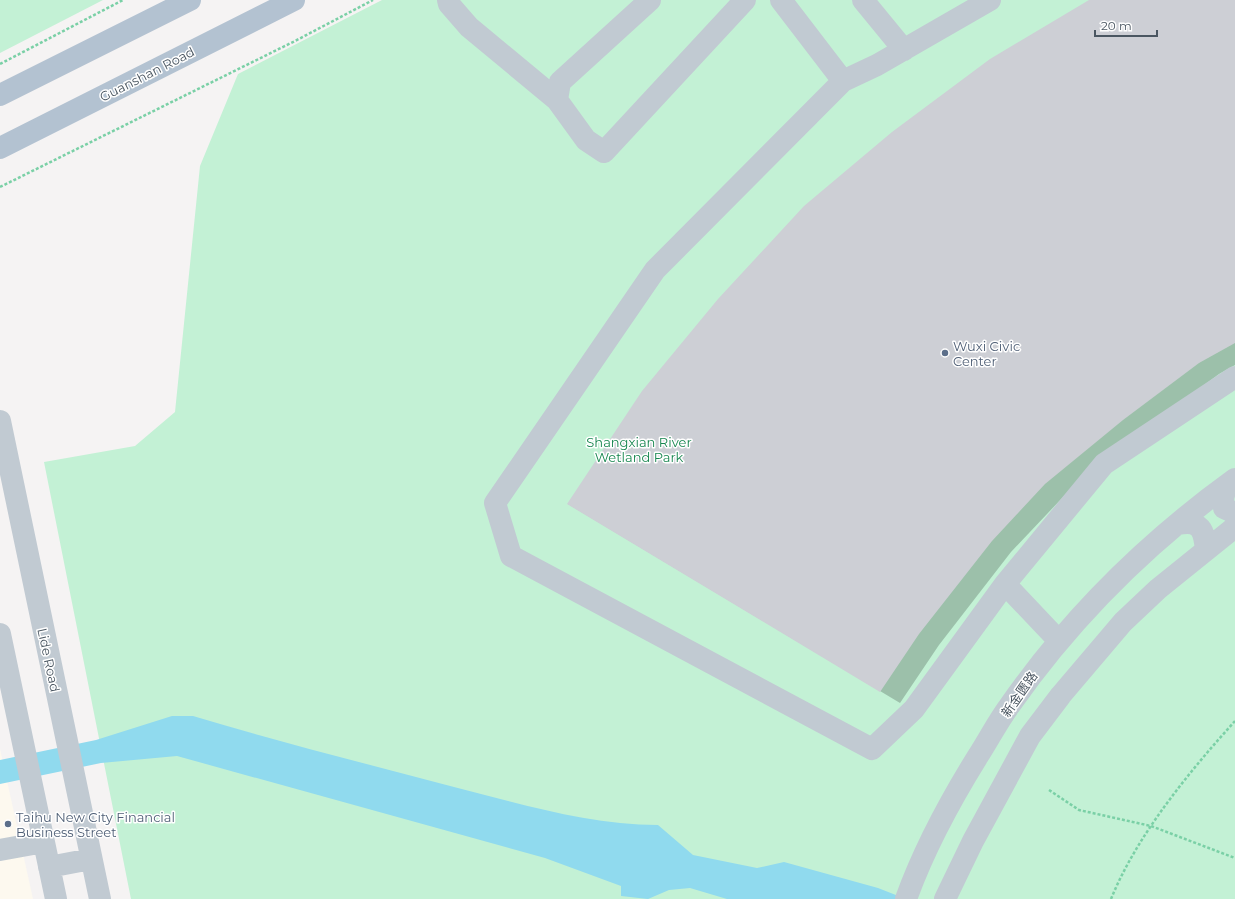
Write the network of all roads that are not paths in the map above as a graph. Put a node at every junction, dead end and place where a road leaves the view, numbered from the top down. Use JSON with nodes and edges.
{"nodes":[{"id":1,"x":190,"y":0,"type":"edge"},
{"id":2,"x":294,"y":0,"type":"edge"},
{"id":3,"x":448,"y":0,"type":"edge"},
{"id":4,"x":650,"y":0,"type":"edge"},
{"id":5,"x":781,"y":0,"type":"edge"},
{"id":6,"x":863,"y":0,"type":"edge"},
{"id":7,"x":990,"y":0,"type":"edge"},
{"id":8,"x":741,"y":2,"type":"edge"},
{"id":9,"x":904,"y":50,"type":"junction"},
{"id":10,"x":843,"y":81,"type":"junction"},
{"id":11,"x":0,"y":96,"type":"edge"},
{"id":12,"x":557,"y":100,"type":"junction"},
{"id":13,"x":0,"y":148,"type":"edge"},
{"id":14,"x":1235,"y":377,"type":"edge"},
{"id":15,"x":0,"y":421,"type":"edge"},
{"id":16,"x":1231,"y":482,"type":"edge"},
{"id":17,"x":1235,"y":513,"type":"edge"},
{"id":18,"x":1178,"y":524,"type":"junction"},
{"id":19,"x":1235,"y":527,"type":"edge"},
{"id":20,"x":1206,"y":550,"type":"junction"},
{"id":21,"x":1005,"y":584,"type":"junction"},
{"id":22,"x":0,"y":634,"type":"edge"},
{"id":23,"x":1059,"y":641,"type":"junction"},
{"id":24,"x":44,"y":842,"type":"junction"},
{"id":25,"x":0,"y":850,"type":"edge"},
{"id":26,"x":91,"y":859,"type":"junction"},
{"id":27,"x":49,"y":867,"type":"junction"},
{"id":28,"x":907,"y":897,"type":"edge"},
{"id":29,"x":56,"y":899,"type":"edge"},
{"id":30,"x":100,"y":899,"type":"edge"},
{"id":31,"x":945,"y":899,"type":"edge"}],
"edges":[{"from":1,"to":11,"type":"main road"},
{"from":2,"to":13,"type":"main road","name":"Guanshan Road"},
{"from":3,"to":12,"type":"street"},
{"from":4,"to":12,"type":"street"},
{"from":5,"to":10,"type":"street"},
{"from":6,"to":9,"type":"street"},
{"from":7,"to":9,"type":"street"},
{"from":8,"to":12,"type":"street"},
{"from":9,"to":10,"type":"street"},
{"from":10,"to":21,"type":"street"},
{"from":14,"to":21,"type":"street"},
{"from":15,"to":26,"type":"street","name":"Lide Road"},
{"from":16,"to":17,"type":"street","name":"新金匮路"},
{"from":16,"to":18,"type":"street","name":"新金匮路"},
{"from":18,"to":20,"type":"street"},
{"from":18,"to":23,"type":"street","name":"新金匮路"},
{"from":19,"to":20,"type":"street"},
{"from":20,"to":31,"type":"street"},
{"from":21,"to":23,"type":"street"},
{"from":22,"to":24,"type":"street"},
{"from":23,"to":28,"type":"street","name":"新金匮路"},
{"from":24,"to":25,"type":"street"},
{"from":24,"to":27,"type":"street"},
{"from":26,"to":27,"type":"street"},
{"from":26,"to":30,"type":"street","name":"Lide Road"},
{"from":27,"to":29,"type":"street"}]}
